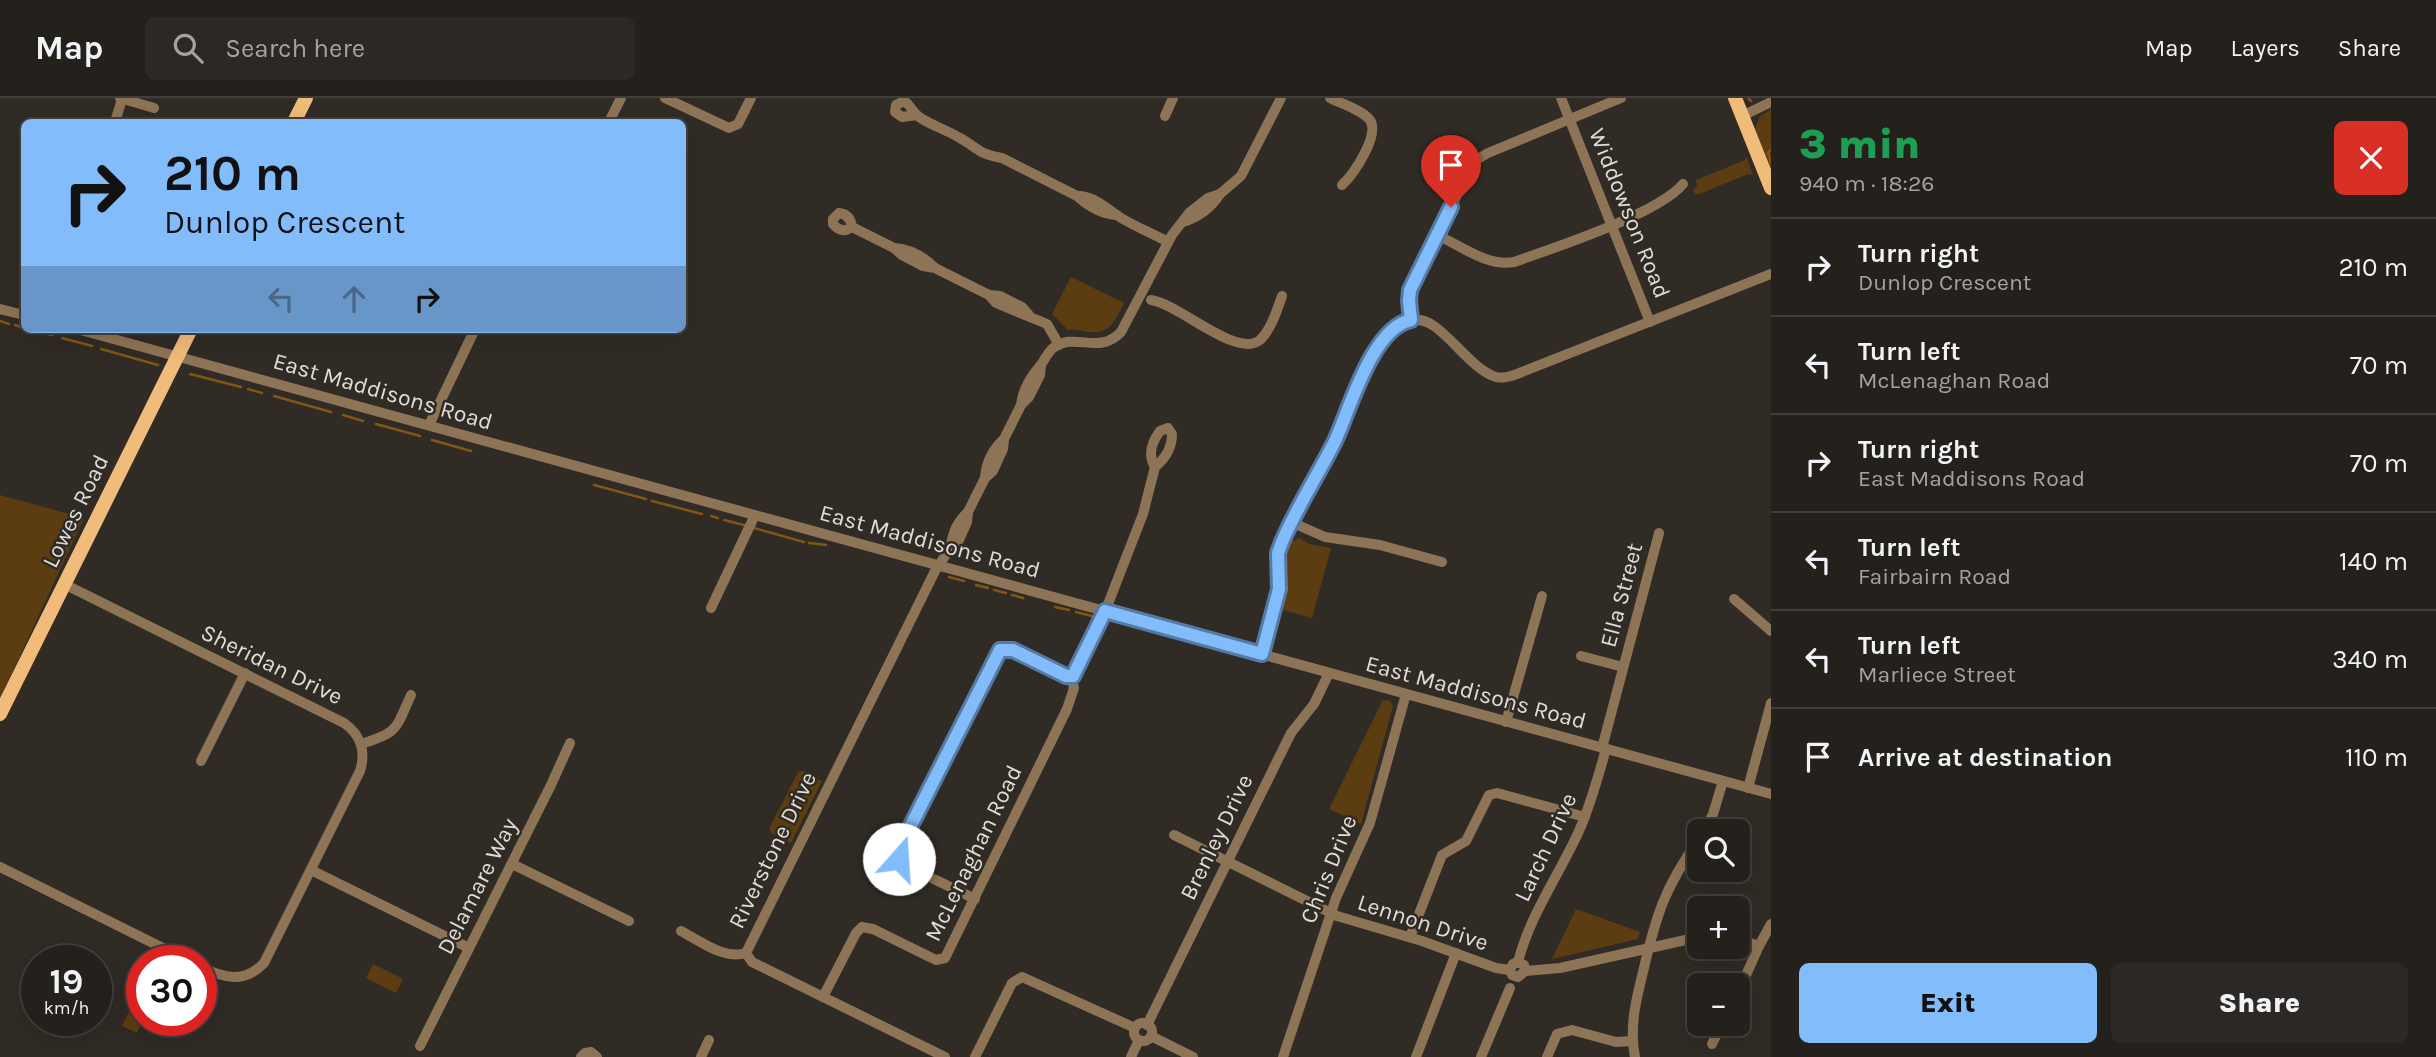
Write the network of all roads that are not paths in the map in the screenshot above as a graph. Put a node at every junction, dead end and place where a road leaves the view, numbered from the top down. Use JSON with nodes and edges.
{"nodes":[{"id":1,"x":121,"y":98,"type":"edge"},
{"id":2,"x":306,"y":98,"type":"edge"},
{"id":3,"x":621,"y":98,"type":"edge"},
{"id":4,"x":665,"y":98,"type":"edge"},
{"id":5,"x":751,"y":98,"type":"edge"},
{"id":6,"x":1174,"y":98,"type":"edge"},
{"id":7,"x":1279,"y":98,"type":"edge"},
{"id":8,"x":1330,"y":98,"type":"edge"},
{"id":9,"x":1560,"y":98,"type":"edge"},
{"id":10,"x":1621,"y":98,"type":"edge"},
{"id":11,"x":1735,"y":98,"type":"edge"},
{"id":12,"x":1771,"y":102,"type":"edge"},
{"id":13,"x":154,"y":108,"type":"dead end"},
{"id":14,"x":917,"y":115,"type":"dead end"},
{"id":15,"x":1165,"y":116,"type":"dead end"},
{"id":16,"x":1742,"y":116,"type":"junction"},
{"id":17,"x":116,"y":119,"type":"edge"},
{"id":18,"x":295,"y":119,"type":"edge"},
{"id":19,"x":610,"y":119,"type":"edge"},
{"id":20,"x":1570,"y":120,"type":"junction"},
{"id":21,"x":1683,"y":184,"type":"dead end"},
{"id":22,"x":1342,"y":185,"type":"dead end"},
{"id":23,"x":1771,"y":188,"type":"edge"},
{"id":24,"x":1611,"y":225,"type":"junction"},
{"id":25,"x":852,"y":227,"type":"dead end"},
{"id":26,"x":1437,"y":235,"type":"junction"},
{"id":27,"x":1168,"y":242,"type":"junction"},
{"id":28,"x":1771,"y":274,"type":"edge"},
{"id":29,"x":1282,"y":296,"type":"dead end"},
{"id":30,"x":1146,"y":297,"type":"junction"},
{"id":31,"x":0,"y":309,"type":"edge"},
{"id":32,"x":21,"y":314,"type":"edge"},
{"id":33,"x":1411,"y":320,"type":"junction"},
{"id":34,"x":1650,"y":322,"type":"junction"},
{"id":35,"x":92,"y":333,"type":"edge"},
{"id":36,"x":189,"y":333,"type":"edge"},
{"id":37,"x":473,"y":333,"type":"edge"},
{"id":38,"x":1059,"y":345,"type":"junction"},
{"id":39,"x":178,"y":356,"type":"junction"},
{"id":40,"x":429,"y":425,"type":"junction"},
{"id":41,"x":1155,"y":467,"type":"dead end"},
{"id":42,"x":755,"y":515,"type":"junction"},
{"id":43,"x":1291,"y":522,"type":"junction"},
{"id":44,"x":1659,"y":533,"type":"dead end"},
{"id":45,"x":1442,"y":562,"type":"dead end"},
{"id":46,"x":939,"y":565,"type":"junction"},
{"id":47,"x":64,"y":584,"type":"junction"},
{"id":48,"x":1542,"y":596,"type":"dead end"},
{"id":49,"x":1734,"y":599,"type":"dead end"},
{"id":50,"x":711,"y":608,"type":"dead end"},
{"id":51,"x":1105,"y":611,"type":"junction"},
{"id":52,"x":1771,"y":631,"type":"edge"},
{"id":53,"x":1262,"y":654,"type":"junction"},
{"id":54,"x":1581,"y":656,"type":"dead end"},
{"id":55,"x":1623,"y":667,"type":"junction"},
{"id":56,"x":1329,"y":673,"type":"junction"},
{"id":57,"x":245,"y":674,"type":"junction"},
{"id":58,"x":1071,"y":677,"type":"junction"},
{"id":59,"x":1406,"y":694,"type":"junction"},
{"id":60,"x":411,"y":695,"type":"dead end"},
{"id":61,"x":1771,"y":703,"type":"edge"},
{"id":62,"x":0,"y":714,"type":"edge"},
{"id":63,"x":1506,"y":722,"type":"junction"},
{"id":64,"x":570,"y":743,"type":"dead end"},
{"id":65,"x":361,"y":744,"type":"junction"},
{"id":66,"x":1604,"y":749,"type":"junction"},
{"id":67,"x":201,"y":761,"type":"dead end"},
{"id":68,"x":1723,"y":781,"type":"junction"},
{"id":69,"x":1748,"y":788,"type":"junction"},
{"id":70,"x":1771,"y":794,"type":"edge"},
{"id":71,"x":1585,"y":817,"type":"junction"},
{"id":72,"x":1710,"y":819,"type":"edge"},
{"id":73,"x":1174,"y":835,"type":"dead end"},
{"id":74,"x":1687,"y":858,"type":"edge"},
{"id":75,"x":1227,"y":861,"type":"junction"},
{"id":76,"x":512,"y":863,"type":"junction"},
{"id":77,"x":0,"y":867,"type":"edge"},
{"id":78,"x":311,"y":870,"type":"junction"},
{"id":79,"x":975,"y":899,"type":"junction"},
{"id":80,"x":1331,"y":912,"type":"junction"},
{"id":81,"x":629,"y":920,"type":"dead end"},
{"id":82,"x":1771,"y":924,"type":"edge"},
{"id":83,"x":681,"y":931,"type":"dead end"},
{"id":84,"x":1410,"y":937,"type":"junction"},
{"id":85,"x":1687,"y":939,"type":"edge"},
{"id":86,"x":1750,"y":943,"type":"edge"},
{"id":87,"x":157,"y":945,"type":"edge"},
{"id":88,"x":1759,"y":946,"type":"junction"},
{"id":89,"x":1648,"y":947,"type":"junction"},
{"id":90,"x":469,"y":948,"type":"junction"},
{"id":91,"x":746,"y":953,"type":"junction"},
{"id":92,"x":1456,"y":953,"type":"junction"},
{"id":93,"x":1518,"y":968,"type":"junction"},
{"id":94,"x":1747,"y":973,"type":"edge"},
{"id":95,"x":217,"y":975,"type":"edge"},
{"id":96,"x":1510,"y":988,"type":"dead end"},
{"id":97,"x":823,"y":997,"type":"junction"},
{"id":98,"x":1145,"y":1034,"type":"junction"},
{"id":99,"x":1716,"y":1036,"type":"edge"},
{"id":100,"x":709,"y":1040,"type":"dead end"},
{"id":101,"x":1632,"y":1041,"type":"junction"},
{"id":102,"x":1712,"y":1044,"type":"dead end"},
{"id":103,"x":420,"y":1046,"type":"dead end"},
{"id":104,"x":581,"y":1057,"type":"edge"},
{"id":105,"x":597,"y":1057,"type":"edge"},
{"id":106,"x":701,"y":1057,"type":"edge"},
{"id":107,"x":945,"y":1057,"type":"edge"},
{"id":108,"x":975,"y":1057,"type":"edge"},
{"id":109,"x":1131,"y":1057,"type":"edge"},
{"id":110,"x":1193,"y":1057,"type":"edge"},
{"id":111,"x":1283,"y":1057,"type":"edge"},
{"id":112,"x":1416,"y":1057,"type":"edge"},
{"id":113,"x":1481,"y":1057,"type":"edge"},
{"id":114,"x":1547,"y":1057,"type":"edge"},
{"id":115,"x":1635,"y":1057,"type":"edge"}],
"edges":[{"from":1,"to":13,"type":"street"},
{"from":1,"to":17,"type":"street"},
{"from":2,"to":18,"type":"main road"},
{"from":3,"to":19,"type":"street"},
{"from":4,"to":5,"type":"street"},
{"from":6,"to":15,"type":"street"},
{"from":7,"to":27,"type":"street"},
{"from":8,"to":22,"type":"street"},
{"from":9,"to":20,"type":"street","name":"Widdowson Road"},
{"from":10,"to":20,"type":"street"},
{"from":11,"to":16,"type":"main road"},
{"from":12,"to":16,"type":"street"},
{"from":14,"to":27,"type":"street"},
{"from":16,"to":23,"type":"main road"},
{"from":20,"to":24,"type":"street","name":"Widdowson Road"},
{"from":20,"to":26,"type":"street"},
{"from":21,"to":24,"type":"street"},
{"from":24,"to":26,"type":"street"},
{"from":24,"to":34,"type":"street","name":"Widdowson Road"},
{"from":25,"to":38,"type":"street"},
{"from":26,"to":33,"type":"street"},
{"from":27,"to":30,"type":"street"},
{"from":28,"to":34,"type":"street"},
{"from":29,"to":30,"type":"street"},
{"from":30,"to":38,"type":"street"},
{"from":31,"to":32,"type":"street"},
{"from":33,"to":34,"type":"street"},
{"from":33,"to":43,"type":"street"},
{"from":35,"to":39,"type":"street","name":"East Maddisons Road"},
{"from":36,"to":39,"type":"main road","name":"Lowes Road"},
{"from":37,"to":40,"type":"street"},
{"from":38,"to":46,"type":"street","name":"Riverstone Drive"},
{"from":39,"to":40,"type":"street","name":"East Maddisons Road"},
{"from":39,"to":47,"type":"main road","name":"Lowes Road"},
{"from":40,"to":42,"type":"street","name":"East Maddisons Road"},
{"from":41,"to":51,"type":"street","name":"McLenaghan Road"},
{"from":42,"to":46,"type":"street","name":"East Maddisons Road"},
{"from":42,"to":50,"type":"street"},
{"from":43,"to":45,"type":"street"},
{"from":43,"to":53,"type":"street"},
{"from":44,"to":55,"type":"street","name":"Ella Street"},
{"from":46,"to":51,"type":"street","name":"East Maddisons Road"},
{"from":46,"to":91,"type":"street","name":"Riverstone Drive"},
{"from":47,"to":57,"type":"street","name":"Sheridan Drive"},
{"from":47,"to":62,"type":"main road","name":"Lowes Road"},
{"from":48,"to":63,"type":"street"},
{"from":49,"to":52,"type":"street"},
{"from":51,"to":53,"type":"street","name":"East Maddisons Road"},
{"from":51,"to":58,"type":"street","name":"McLenaghan Road"},
{"from":53,"to":56,"type":"street","name":"East Maddisons Road"},
{"from":54,"to":55,"type":"street","name":"Ella Street"},
{"from":55,"to":66,"type":"street","name":"Ella Street"},
{"from":56,"to":59,"type":"street","name":"East Maddisons Road"},
{"from":56,"to":75,"type":"street","name":"Brenley Drive"},
{"from":57,"to":65,"type":"street","name":"Sheridan Drive"},
{"from":57,"to":67,"type":"street"},
{"from":58,"to":79,"type":"street","name":"McLenaghan Road"},
{"from":58,"to":79,"type":"street"},
{"from":59,"to":63,"type":"street","name":"East Maddisons Road"},
{"from":59,"to":80,"type":"street","name":"Chris Drive"},
{"from":60,"to":65,"type":"street"},
{"from":61,"to":69,"type":"street"},
{"from":63,"to":66,"type":"street","name":"East Maddisons Road"},
{"from":64,"to":76,"type":"street","name":"Delamare Way"},
{"from":65,"to":78,"type":"street"},
{"from":66,"to":68,"type":"street","name":"East Maddisons Road"},
{"from":66,"to":71,"type":"street","name":"Larch Drive"},
{"from":68,"to":69,"type":"street","name":"East Maddisons Road"},
{"from":68,"to":72,"type":"street"},
{"from":69,"to":70,"type":"street","name":"East Maddisons Road"},
{"from":71,"to":84,"type":"street"},
{"from":71,"to":93,"type":"street","name":"Larch Drive"},
{"from":73,"to":75,"type":"street","name":"Lennon Drive"},
{"from":74,"to":89,"type":"street"},
{"from":75,"to":80,"type":"street","name":"Lennon Drive"},
{"from":75,"to":98,"type":"street","name":"Brenley Drive"},
{"from":76,"to":81,"type":"street"},
{"from":76,"to":90,"type":"street","name":"Delamare Way"},
{"from":77,"to":87,"type":"street"},
{"from":78,"to":90,"type":"street"},
{"from":78,"to":95,"type":"street"},
{"from":79,"to":97,"type":"street","name":"McLenaghan Road"},
{"from":80,"to":84,"type":"street","name":"Lennon Drive"},
{"from":80,"to":111,"type":"street","name":"Chris Drive"},
{"from":82,"to":88,"type":"street"},
{"from":83,"to":91,"type":"street"},
{"from":84,"to":92,"type":"street","name":"Lennon Drive"},
{"from":85,"to":89,"type":"street","name":"Lennon Drive"},
{"from":86,"to":88,"type":"street"},
{"from":88,"to":94,"type":"street"},
{"from":89,"to":93,"type":"street","name":"Lennon Drive"},
{"from":89,"to":101,"type":"street"},
{"from":90,"to":103,"type":"street","name":"Delamare Way"},
{"from":91,"to":97,"type":"street","name":"Riverstone Drive"},
{"from":92,"to":93,"type":"street","name":"Lennon Drive"},
{"from":92,"to":112,"type":"street"},
{"from":96,"to":113,"type":"street"},
{"from":97,"to":107,"type":"street","name":"Riverstone Drive"},
{"from":98,"to":108,"type":"street"},
{"from":98,"to":109,"type":"street","name":"Brenley Drive"},
{"from":98,"to":110,"type":"street"},
{"from":99,"to":102,"type":"street"},
{"from":100,"to":106,"type":"street"},
{"from":101,"to":114,"type":"street"},
{"from":101,"to":115,"type":"street"},
{"from":104,"to":105,"type":"street"}]}
